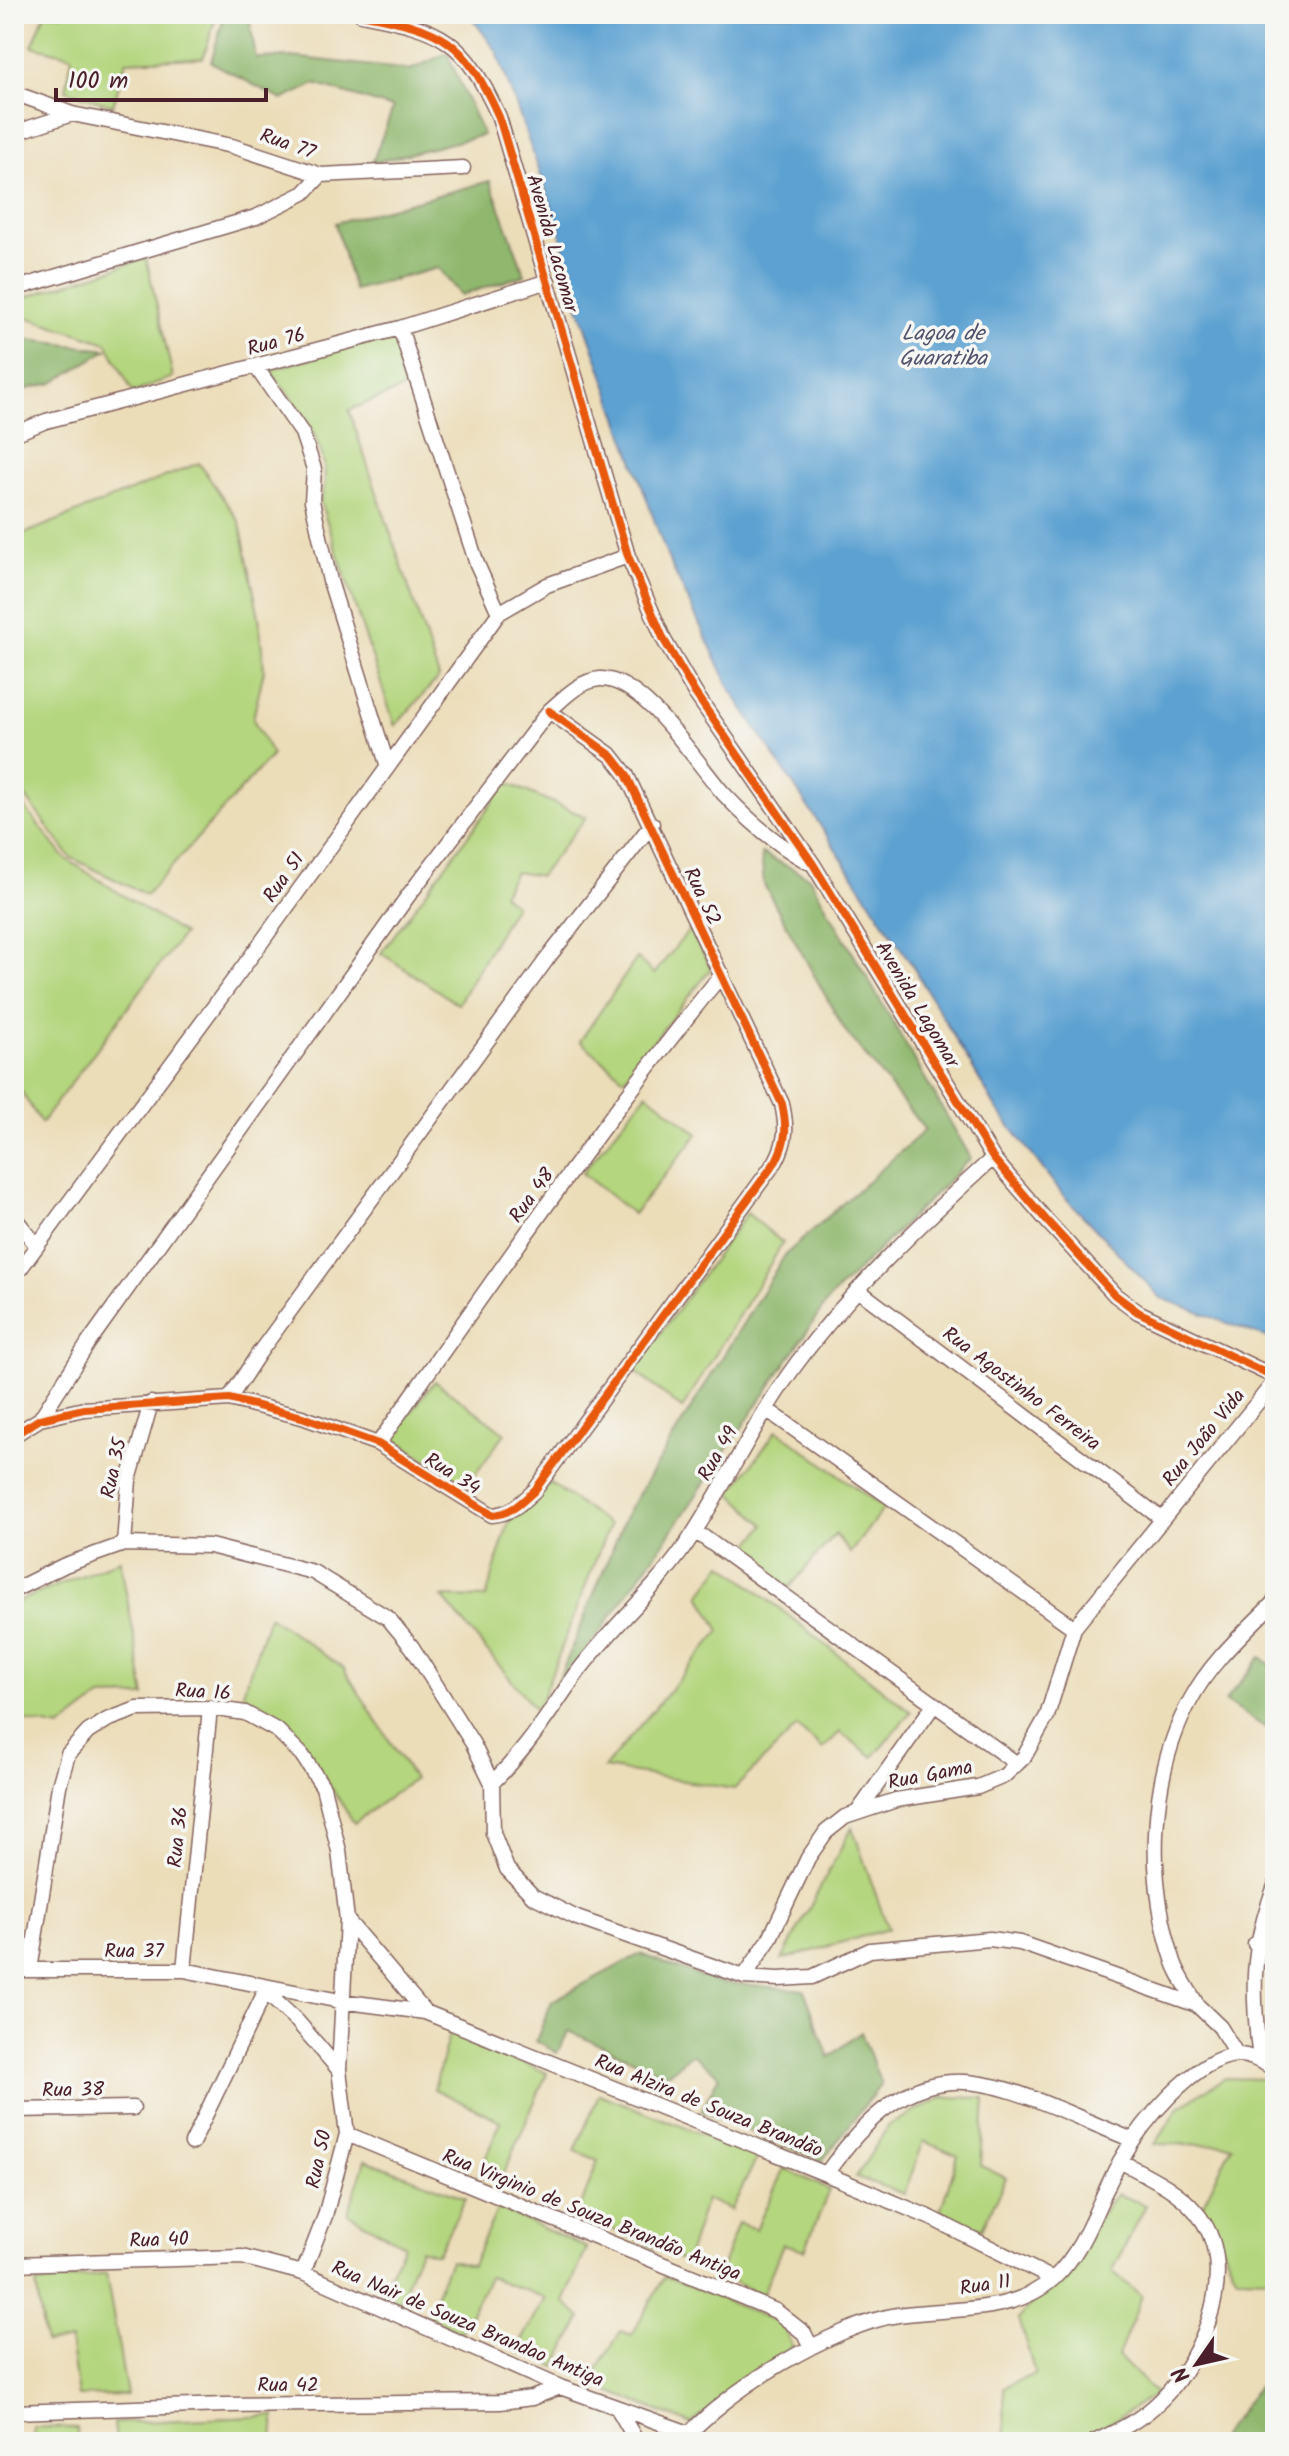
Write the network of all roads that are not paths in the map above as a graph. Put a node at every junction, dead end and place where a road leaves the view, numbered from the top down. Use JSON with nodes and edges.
{"nodes":[{"id":1,"x":361,"y":14,"type":"edge"},
{"id":2,"x":14,"y":93,"type":"edge"},
{"id":3,"x":72,"y":114,"type":"junction"},
{"id":4,"x":14,"y":133,"type":"edge"},
{"id":5,"x":463,"y":168,"type":"dead end"},
{"id":6,"x":321,"y":175,"type":"junction"},
{"id":7,"x":548,"y":281,"type":"junction"},
{"id":8,"x":14,"y":289,"type":"edge"},
{"id":9,"x":400,"y":328,"type":"junction"},
{"id":10,"x":256,"y":367,"type":"junction"},
{"id":11,"x":14,"y":434,"type":"edge"},
{"id":12,"x":628,"y":556,"type":"junction"},
{"id":13,"x":499,"y":613,"type":"junction"},
{"id":14,"x":549,"y":711,"type":"junction"},
{"id":15,"x":387,"y":764,"type":"junction"},
{"id":16,"x":652,"y":824,"type":"junction"},
{"id":17,"x":813,"y":864,"type":"junction"},
{"id":18,"x":722,"y":974,"type":"junction"},
{"id":19,"x":787,"y":1126,"type":"joint"},
{"id":20,"x":993,"y":1158,"type":"junction"},
{"id":21,"x":14,"y":1217,"type":"edge"},
{"id":22,"x":37,"y":1246,"type":"junction"},
{"id":23,"x":14,"y":1277,"type":"edge"},
{"id":24,"x":858,"y":1290,"type":"junction"},
{"id":25,"x":1275,"y":1379,"type":"edge"},
{"id":26,"x":229,"y":1399,"type":"junction"},
{"id":27,"x":151,"y":1403,"type":"junction"},
{"id":28,"x":766,"y":1409,"type":"junction"},
{"id":29,"x":40,"y":1419,"type":"junction"},
{"id":30,"x":14,"y":1435,"type":"edge"},
{"id":31,"x":378,"y":1444,"type":"junction"},
{"id":32,"x":1162,"y":1519,"type":"junction"},
{"id":33,"x":695,"y":1531,"type":"junction"},
{"id":34,"x":124,"y":1544,"type":"junction"},
{"id":35,"x":14,"y":1590,"type":"edge"},
{"id":36,"x":1275,"y":1601,"type":"edge"},
{"id":37,"x":1074,"y":1628,"type":"junction"},
{"id":38,"x":933,"y":1706,"type":"junction"},
{"id":39,"x":210,"y":1708,"type":"junction"},
{"id":40,"x":1017,"y":1764,"type":"junction"},
{"id":41,"x":492,"y":1783,"type":"junction"},
{"id":42,"x":857,"y":1813,"type":"junction"},
{"id":43,"x":1275,"y":1886,"type":"edge"},
{"id":44,"x":347,"y":1920,"type":"junction"},
{"id":45,"x":1255,"y":1944,"type":"junction"},
{"id":46,"x":1275,"y":1946,"type":"edge"},
{"id":47,"x":14,"y":1970,"type":"edge"},
{"id":48,"x":30,"y":1970,"type":"junction"},
{"id":49,"x":184,"y":1970,"type":"junction"},
{"id":50,"x":744,"y":1977,"type":"junction"},
{"id":51,"x":259,"y":1986,"type":"junction"},
{"id":52,"x":340,"y":2001,"type":"junction"},
{"id":53,"x":1197,"y":2005,"type":"junction"},
{"id":54,"x":425,"y":2012,"type":"junction"},
{"id":55,"x":1237,"y":2055,"type":"junction"},
{"id":56,"x":1260,"y":2060,"type":"junction"},
{"id":57,"x":1275,"y":2069,"type":"edge"},
{"id":58,"x":339,"y":2070,"type":"junction"},
{"id":59,"x":133,"y":2108,"type":"dead end"},
{"id":60,"x":14,"y":2110,"type":"edge"},
{"id":61,"x":347,"y":2134,"type":"junction"},
{"id":62,"x":1133,"y":2140,"type":"junction"},
{"id":63,"x":192,"y":2143,"type":"dead end"},
{"id":64,"x":1120,"y":2161,"type":"junction"},
{"id":65,"x":826,"y":2174,"type":"junction"},
{"id":66,"x":14,"y":2264,"type":"edge"},
{"id":67,"x":303,"y":2273,"type":"junction"},
{"id":68,"x":1053,"y":2279,"type":"junction"},
{"id":69,"x":811,"y":2347,"type":"junction"},
{"id":70,"x":560,"y":2387,"type":"junction"},
{"id":71,"x":618,"y":2409,"type":"junction"},
{"id":72,"x":14,"y":2412,"type":"edge"},
{"id":73,"x":685,"y":2438,"type":"edge"},
{"id":74,"x":637,"y":2442,"type":"edge"},
{"id":75,"x":1094,"y":2442,"type":"edge"}],
"edges":[{"from":1,"to":7,"type":"street","name":"Avenida Lacomar"},
{"from":2,"to":3,"type":"street","name":"Rua 77"},
{"from":3,"to":4,"type":"street"},
{"from":3,"to":6,"type":"street","name":"Rua 77"},
{"from":5,"to":6,"type":"street"},
{"from":6,"to":8,"type":"street","name":"Rua 77"},
{"from":7,"to":9,"type":"street","name":"Rua 76"},
{"from":7,"to":12,"type":"street","name":"Avenida Lacomar"},
{"from":9,"to":10,"type":"street","name":"Rua 76"},
{"from":9,"to":13,"type":"street"},
{"from":10,"to":11,"type":"street","name":"Rua 76"},
{"from":10,"to":15,"type":"street"},
{"from":12,"to":13,"type":"street","name":"Rua 51"},
{"from":12,"to":17,"type":"street","name":"Avenida Lagomar"},
{"from":13,"to":15,"type":"street","name":"Rua 51"},
{"from":14,"to":16,"type":"street","name":"Rua 52"},
{"from":14,"to":17,"type":"street"},
{"from":14,"to":29,"type":"street"},
{"from":15,"to":22,"type":"street","name":"Rua 51"},
{"from":16,"to":18,"type":"street","name":"Rua 52"},
{"from":16,"to":26,"type":"street"},
{"from":17,"to":20,"type":"street","name":"Avenida Lagomar"},
{"from":18,"to":19,"type":"street","name":"Rua 52"},
{"from":18,"to":31,"type":"street","name":"Rua 48"},
{"from":19,"to":31,"type":"street","name":"Rua 34"},
{"from":20,"to":24,"type":"street","name":"Rua 49"},
{"from":20,"to":25,"type":"street","name":"Avenida Lagomar"},
{"from":21,"to":22,"type":"street"},
{"from":22,"to":23,"type":"street","name":"Rua 51"},
{"from":24,"to":28,"type":"street","name":"Rua 49"},
{"from":24,"to":32,"type":"street","name":"Rua Agostinho Ferreira"},
{"from":25,"to":32,"type":"street","name":"Rua João Vida"},
{"from":26,"to":27,"type":"street","name":"Rua 34"},
{"from":26,"to":31,"type":"street","name":"Rua 34"},
{"from":27,"to":29,"type":"street","name":"Rua 34"},
{"from":27,"to":34,"type":"street","name":"Rua 35"},
{"from":28,"to":33,"type":"street","name":"Rua 49"},
{"from":28,"to":37,"type":"street"},
{"from":29,"to":30,"type":"street","name":"Rua 34"},
{"from":32,"to":37,"type":"street","name":"Rua Gama"},
{"from":33,"to":38,"type":"street"},
{"from":33,"to":41,"type":"street","name":"Rua 49"},
{"from":34,"to":35,"type":"street"},
{"from":34,"to":41,"type":"street"},
{"from":36,"to":53,"type":"street"},
{"from":37,"to":40,"type":"street","name":"Rua Gama"},
{"from":38,"to":40,"type":"street"},
{"from":38,"to":42,"type":"street"},
{"from":39,"to":44,"type":"street","name":"Rua 16"},
{"from":39,"to":48,"type":"street","name":"Rua 16"},
{"from":39,"to":49,"type":"street","name":"Rua 36"},
{"from":40,"to":42,"type":"street","name":"Rua Gama"},
{"from":41,"to":50,"type":"street"},
{"from":42,"to":50,"type":"street","name":"Rua Gama"},
{"from":43,"to":45,"type":"street"},
{"from":44,"to":52,"type":"street","name":"Rua 16"},
{"from":44,"to":54,"type":"street"},
{"from":45,"to":46,"type":"street"},
{"from":45,"to":56,"type":"street"},
{"from":47,"to":48,"type":"street","name":"Rua 37"},
{"from":48,"to":49,"type":"street","name":"Rua 37"},
{"from":49,"to":51,"type":"street","name":"Rua 37"},
{"from":50,"to":53,"type":"street"},
{"from":51,"to":52,"type":"street","name":"Rua 37"},
{"from":51,"to":58,"type":"street"},
{"from":51,"to":63,"type":"street"},
{"from":52,"to":54,"type":"street","name":"Rua Alzira de Souza Brandão"},
{"from":52,"to":58,"type":"street","name":"Rua 50"},
{"from":53,"to":55,"type":"street"},
{"from":54,"to":65,"type":"street","name":"Rua Alzira de Souza Brandão"},
{"from":55,"to":56,"type":"street"},
{"from":55,"to":62,"type":"street","name":"Rua 11"},
{"from":56,"to":57,"type":"street"},
{"from":58,"to":61,"type":"street","name":"Rua 50"},
{"from":59,"to":60,"type":"street","name":"Rua 38"},
{"from":61,"to":67,"type":"street","name":"Rua 50"},
{"from":61,"to":69,"type":"street","name":"Rua Virginio de Souza Brandão Antiga"},
{"from":62,"to":64,"type":"street","name":"Rua 11"},
{"from":62,"to":65,"type":"street"},
{"from":64,"to":68,"type":"street","name":"Rua 11"},
{"from":64,"to":75,"type":"street"},
{"from":65,"to":68,"type":"street","name":"Rua Alzira de Souza Brandão"},
{"from":66,"to":67,"type":"street","name":"Rua 40"},
{"from":67,"to":70,"type":"street","name":"Rua Nair de Souza Brandao Antiga"},
{"from":68,"to":69,"type":"street","name":"Rua 11"},
{"from":69,"to":73,"type":"street","name":"Rua 11"},
{"from":70,"to":71,"type":"street","name":"Rua Nair de Souza Brandao Antiga"},
{"from":70,"to":72,"type":"street","name":"Rua 42"},
{"from":71,"to":73,"type":"street","name":"Rua Nair de Souza Brandao Antiga"},
{"from":71,"to":74,"type":"street","name":"Rua Nair de Souza Brandao Antiga"}]}
